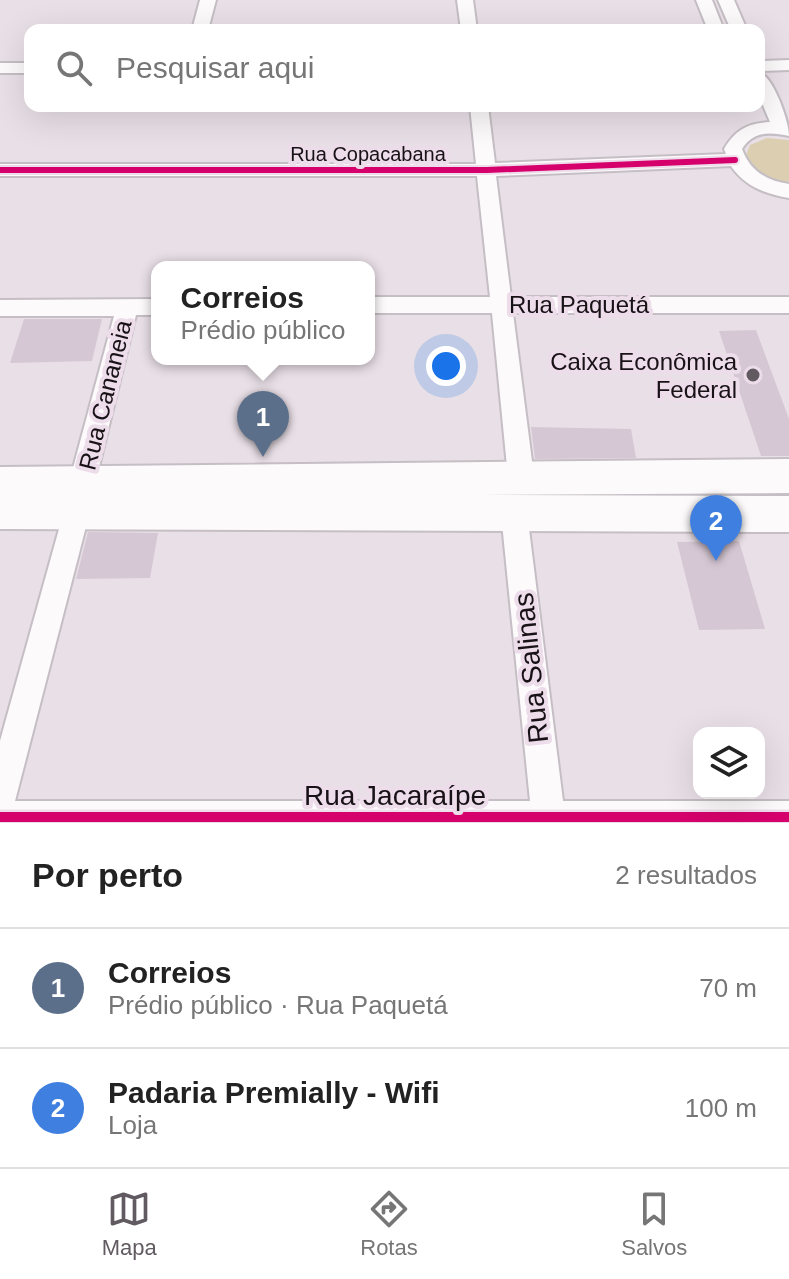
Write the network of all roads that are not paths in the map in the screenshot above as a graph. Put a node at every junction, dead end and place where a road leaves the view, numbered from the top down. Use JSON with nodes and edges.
{"nodes":[{"id":1,"x":208,"y":0,"type":"edge"},
{"id":2,"x":465,"y":0,"type":"edge"},
{"id":3,"x":704,"y":0,"type":"edge"},
{"id":4,"x":726,"y":0,"type":"edge"},
{"id":5,"x":202,"y":24,"type":"edge"},
{"id":6,"x":468,"y":24,"type":"edge"},
{"id":7,"x":714,"y":24,"type":"edge"},
{"id":8,"x":736,"y":24,"type":"edge"},
{"id":9,"x":789,"y":65,"type":"edge"},
{"id":10,"x":765,"y":66,"type":"edge"},
{"id":11,"x":0,"y":68,"type":"edge"},
{"id":12,"x":24,"y":68,"type":"edge"},
{"id":13,"x":765,"y":89,"type":"edge"},
{"id":14,"x":480,"y":112,"type":"edge"},
{"id":15,"x":786,"y":129,"type":"edge"},
{"id":16,"x":735,"y":160,"type":"junction"},
{"id":17,"x":0,"y":170,"type":"edge"},
{"id":18,"x":487,"y":170,"type":"junction"},
{"id":19,"x":787,"y":194,"type":"edge"},
{"id":20,"x":501,"y":303,"type":"junction"},
{"id":21,"x":375,"y":305,"type":"edge"},
{"id":22,"x":789,"y":305,"type":"edge"},
{"id":23,"x":127,"y":307,"type":"junction"},
{"id":24,"x":151,"y":307,"type":"edge"},
{"id":25,"x":0,"y":308,"type":"edge"},
{"id":26,"x":789,"y":476,"type":"edge"},
{"id":27,"x":0,"y":484,"type":"edge"},
{"id":28,"x":518,"y":495,"type":"junction"},
{"id":29,"x":80,"y":497,"type":"junction"},
{"id":30,"x":0,"y":511,"type":"edge"},
{"id":31,"x":789,"y":514,"type":"edge"},
{"id":32,"x":0,"y":799,"type":"edge"},
{"id":33,"x":0,"y":817,"type":"edge"},
{"id":34,"x":789,"y":817,"type":"edge"},
{"id":35,"x":549,"y":820,"type":"edge"}],
"edges":[{"from":1,"to":5,"type":"street"},
{"from":2,"to":6,"type":"street"},
{"from":3,"to":7,"type":"street"},
{"from":4,"to":8,"type":"street"},
{"from":9,"to":10,"type":"street"},
{"from":11,"to":12,"type":"street"},
{"from":13,"to":15,"type":"street"},
{"from":14,"to":18,"type":"street","name":"Rua Salinas"},
{"from":15,"to":16,"type":"street"},
{"from":16,"to":18,"type":"street","name":"Rua Copacabana"},
{"from":16,"to":19,"type":"street"},
{"from":17,"to":18,"type":"street","name":"Rua Copacabana"},
{"from":18,"to":20,"type":"street","name":"Rua Salinas"},
{"from":20,"to":21,"type":"street","name":"Rua Paquetá"},
{"from":20,"to":22,"type":"street","name":"Rua Paquetá"},
{"from":20,"to":28,"type":"street","name":"Rua Salinas"},
{"from":23,"to":24,"type":"street"},
{"from":23,"to":25,"type":"street"},
{"from":23,"to":29,"type":"street","name":"Rua Cananeia"},
{"from":26,"to":28,"type":"main road"},
{"from":27,"to":29,"type":"main road"},
{"from":28,"to":29,"type":"main road"},
{"from":28,"to":31,"type":"main road"},
{"from":28,"to":35,"type":"street","name":"Rua Salinas"},
{"from":29,"to":30,"type":"main road"},
{"from":29,"to":32,"type":"street","name":"Rua Cananeia"},
{"from":33,"to":35,"type":"street","name":"Rua Jacaraípe"},
{"from":34,"to":35,"type":"street","name":"Rua Jacaraípe"}]}
